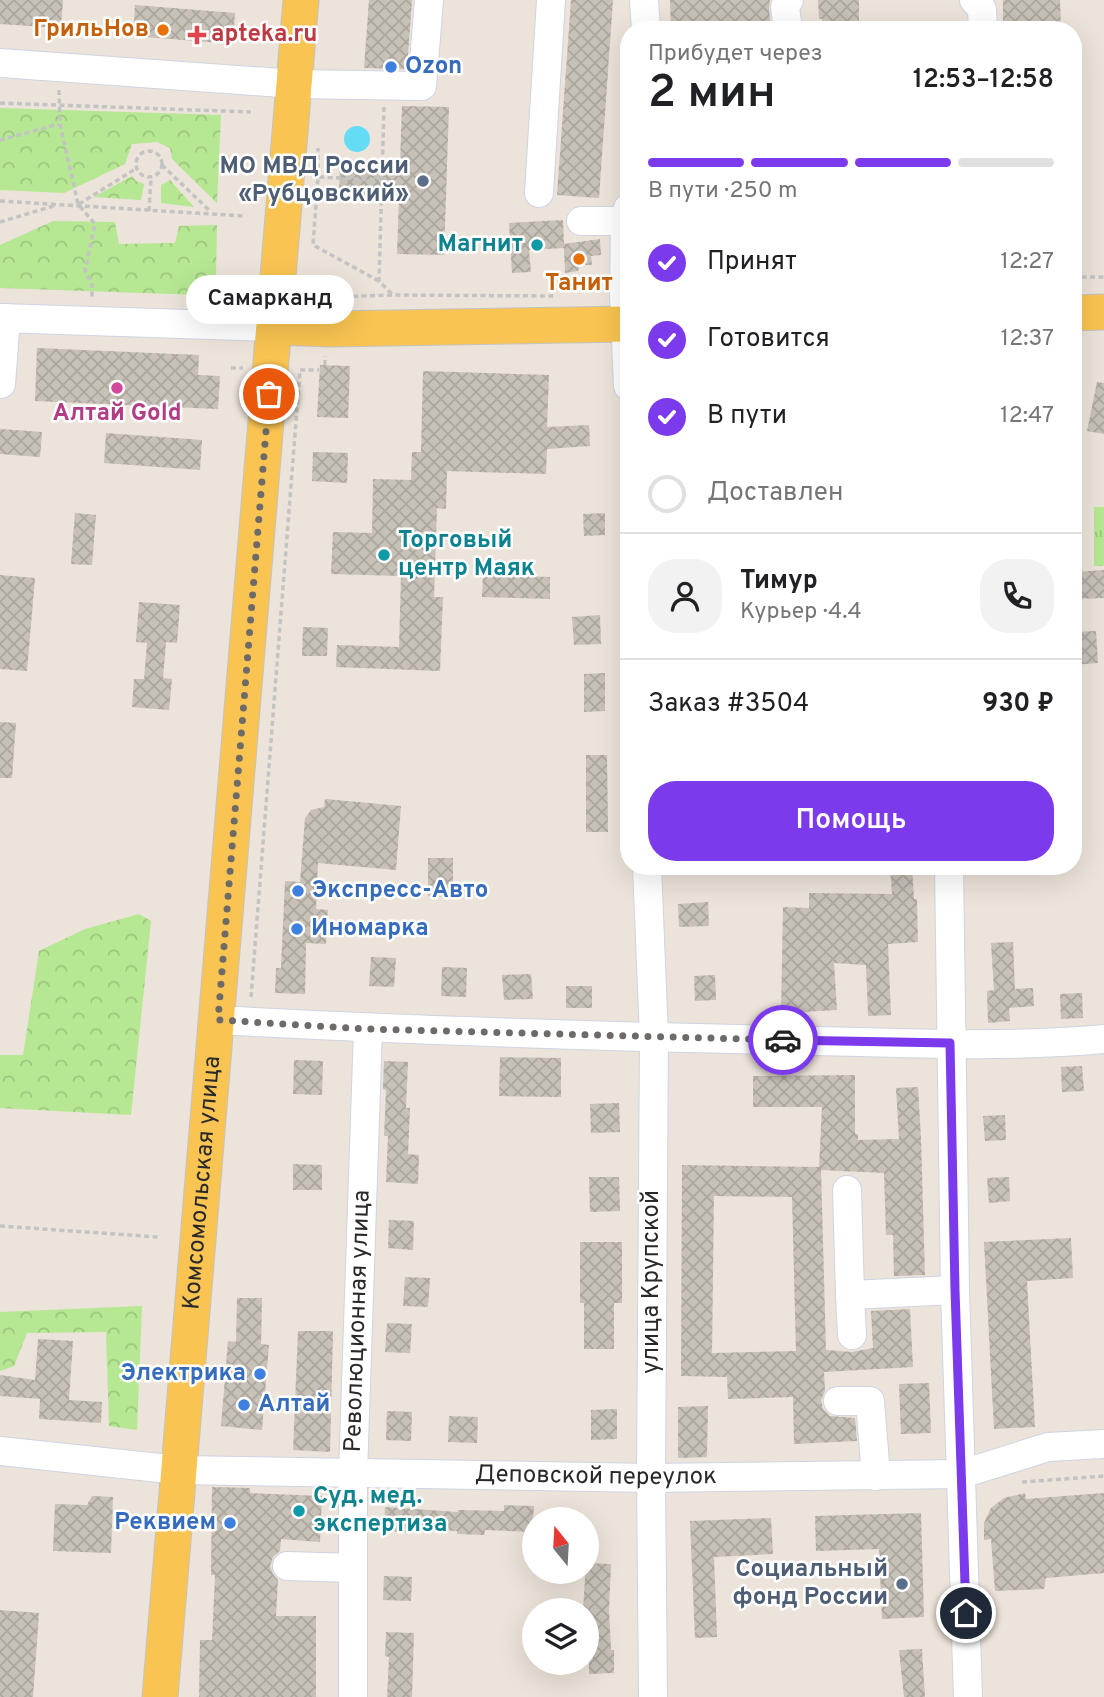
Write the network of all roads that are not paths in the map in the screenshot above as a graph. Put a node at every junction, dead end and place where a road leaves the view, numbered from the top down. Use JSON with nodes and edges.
{"nodes":[{"id":1,"x":301,"y":0,"type":"edge"},
{"id":2,"x":429,"y":0,"type":"edge"},
{"id":3,"x":551,"y":0,"type":"edge"},
{"id":4,"x":644,"y":0,"type":"edge"},
{"id":5,"x":789,"y":0,"type":"edge"},
{"id":6,"x":974,"y":0,"type":"edge"},
{"id":7,"x":645,"y":21,"type":"edge"},
{"id":8,"x":787,"y":21,"type":"edge"},
{"id":9,"x":983,"y":21,"type":"edge"},
{"id":10,"x":0,"y":63,"type":"edge"},
{"id":11,"x":295,"y":84,"type":"junction"},
{"id":12,"x":539,"y":193,"type":"dead end"},
{"id":13,"x":620,"y":216,"type":"edge"},
{"id":14,"x":581,"y":221,"type":"dead end"},
{"id":15,"x":276,"y":312,"type":"junction"},
{"id":16,"x":1104,"y":312,"type":"edge"},
{"id":17,"x":1082,"y":313,"type":"edge"},
{"id":18,"x":3,"y":318,"type":"edge"},
{"id":19,"x":620,"y":324,"type":"edge"},
{"id":20,"x":1,"y":384,"type":"edge"},
{"id":21,"x":647,"y":875,"type":"edge"},
{"id":22,"x":949,"y":875,"type":"edge"},
{"id":23,"x":233,"y":1021,"type":"junction"},
{"id":24,"x":368,"y":1029,"type":"junction"},
{"id":25,"x":653,"y":1037,"type":"junction"},
{"id":26,"x":1104,"y":1039,"type":"edge"},
{"id":27,"x":950,"y":1043,"type":"junction"},
{"id":28,"x":847,"y":1190,"type":"dead end"},
{"id":29,"x":955,"y":1290,"type":"junction"},
{"id":30,"x":850,"y":1295,"type":"junction"},
{"id":31,"x":852,"y":1335,"type":"dead end"},
{"id":32,"x":838,"y":1401,"type":"dead end"},
{"id":33,"x":1104,"y":1444,"type":"edge"},
{"id":34,"x":0,"y":1451,"type":"edge"},
{"id":35,"x":178,"y":1470,"type":"junction"},
{"id":36,"x":353,"y":1473,"type":"junction"},
{"id":37,"x":962,"y":1474,"type":"junction"},
{"id":38,"x":876,"y":1476,"type":"junction"},
{"id":39,"x":651,"y":1478,"type":"junction"},
{"id":40,"x":287,"y":1566,"type":"dead end"},
{"id":41,"x":352,"y":1568,"type":"junction"},
{"id":42,"x":160,"y":1697,"type":"edge"},
{"id":43,"x":352,"y":1697,"type":"edge"},
{"id":44,"x":653,"y":1697,"type":"edge"},
{"id":45,"x":968,"y":1697,"type":"edge"}],
"edges":[{"from":1,"to":11,"type":"main road","name":"Комсомольская улица"},
{"from":2,"to":11,"type":"street"},
{"from":3,"to":12,"type":"street"},
{"from":4,"to":7,"type":"street"},
{"from":5,"to":8,"type":"street"},
{"from":6,"to":9,"type":"street"},
{"from":10,"to":11,"type":"street"},
{"from":11,"to":15,"type":"main road","name":"Комсомольская улица"},
{"from":13,"to":14,"type":"street"},
{"from":15,"to":18,"type":"street"},
{"from":15,"to":19,"type":"main road"},
{"from":15,"to":23,"type":"main road","name":"Комсомольская улица"},
{"from":16,"to":17,"type":"main road"},
{"from":18,"to":20,"type":"street"},
{"from":21,"to":25,"type":"street","name":"улица Крупской"},
{"from":22,"to":27,"type":"street"},
{"from":23,"to":24,"type":"street"},
{"from":23,"to":35,"type":"main road","name":"Комсомольская улица"},
{"from":24,"to":25,"type":"street"},
{"from":24,"to":36,"type":"street","name":"Революционная улица"},
{"from":25,"to":27,"type":"street"},
{"from":25,"to":39,"type":"street","name":"улица Крупской"},
{"from":26,"to":27,"type":"street"},
{"from":27,"to":29,"type":"street"},
{"from":28,"to":30,"type":"street"},
{"from":29,"to":30,"type":"street"},
{"from":29,"to":37,"type":"street"},
{"from":30,"to":31,"type":"street"},
{"from":32,"to":38,"type":"street"},
{"from":33,"to":37,"type":"street","name":"Деповской переулок"},
{"from":34,"to":35,"type":"street","name":"Деповской переулок"},
{"from":35,"to":36,"type":"street","name":"Деповской переулок"},
{"from":35,"to":42,"type":"main road","name":"Комсомольская улица"},
{"from":36,"to":39,"type":"street","name":"Деповской переулок"},
{"from":36,"to":41,"type":"street","name":"Революционная улица"},
{"from":37,"to":38,"type":"street","name":"Деповской переулок"},
{"from":37,"to":45,"type":"street"},
{"from":38,"to":39,"type":"street","name":"Деповской переулок"},
{"from":39,"to":44,"type":"street","name":"улица Крупской"},
{"from":40,"to":41,"type":"street"},
{"from":41,"to":43,"type":"street","name":"Революционная улица"}]}
